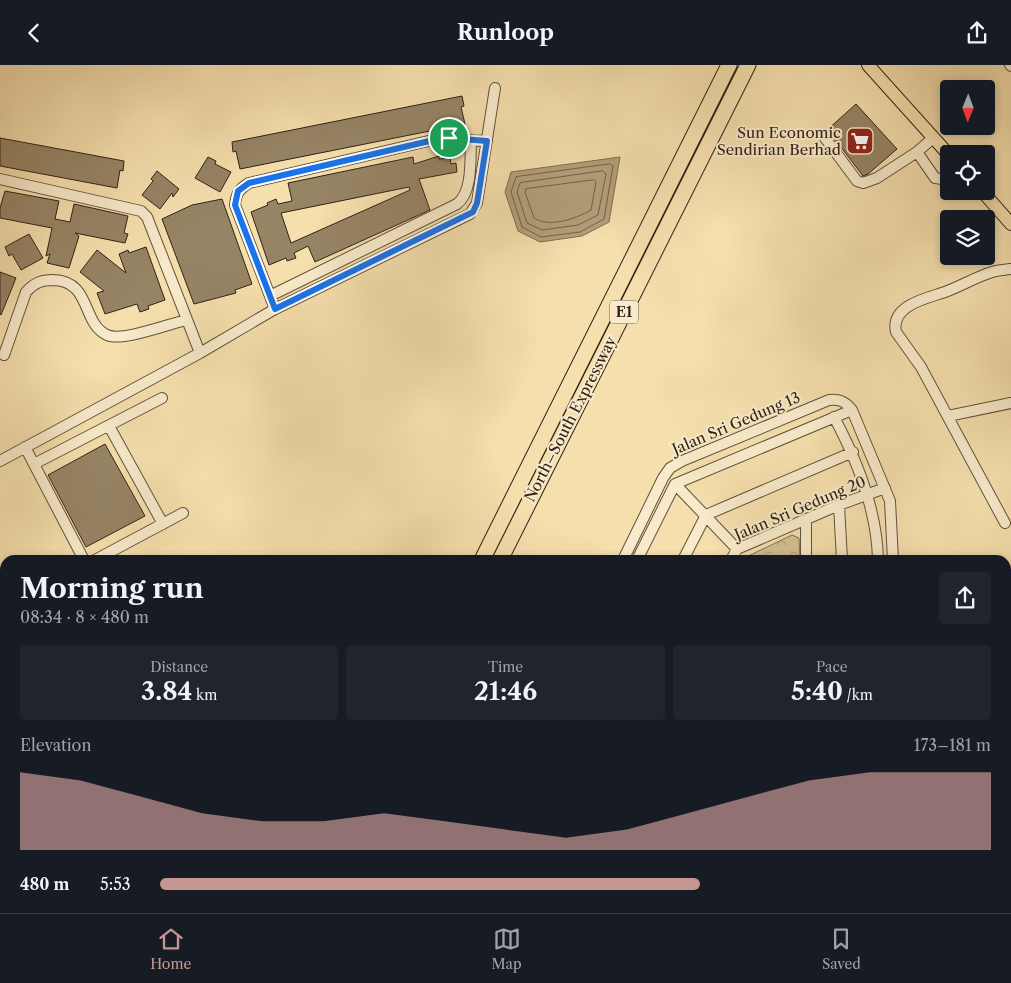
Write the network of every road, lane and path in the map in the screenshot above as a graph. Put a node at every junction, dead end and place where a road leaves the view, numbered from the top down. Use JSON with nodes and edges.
{"nodes":[{"id":1,"x":730,"y":65,"type":"edge"},
{"id":2,"x":748,"y":65,"type":"edge"},
{"id":3,"x":868,"y":65,"type":"edge"},
{"id":4,"x":495,"y":88,"type":"dead end"},
{"id":5,"x":825,"y":138,"type":"dead end"},
{"id":6,"x":934,"y":138,"type":"junction"},
{"id":7,"x":472,"y":140,"type":"junction"},
{"id":8,"x":487,"y":141,"type":"junction"},
{"id":9,"x":940,"y":145,"type":"edge"},
{"id":10,"x":917,"y":152,"type":"junction"},
{"id":11,"x":0,"y":179,"type":"edge"},
{"id":12,"x":940,"y":180,"type":"edge"},
{"id":13,"x":990,"y":200,"type":"edge"},
{"id":14,"x":1011,"y":224,"type":"edge"},
{"id":15,"x":1011,"y":269,"type":"edge"},
{"id":16,"x":270,"y":296,"type":"junction"},
{"id":17,"x":275,"y":309,"type":"junction"},
{"id":18,"x":186,"y":320,"type":"junction"},
{"id":19,"x":200,"y":353,"type":"junction"},
{"id":20,"x":4,"y":355,"type":"dead end"},
{"id":21,"x":162,"y":398,"type":"dead end"},
{"id":22,"x":1011,"y":403,"type":"edge"},
{"id":23,"x":852,"y":410,"type":"junction"},
{"id":24,"x":948,"y":416,"type":"junction"},
{"id":25,"x":834,"y":417,"type":"junction"},
{"id":26,"x":109,"y":426,"type":"junction"},
{"id":27,"x":25,"y":447,"type":"junction"},
{"id":28,"x":853,"y":452,"type":"junction"},
{"id":29,"x":0,"y":461,"type":"edge"},
{"id":30,"x":34,"y":464,"type":"junction"},
{"id":31,"x":675,"y":484,"type":"junction"},
{"id":32,"x":885,"y":488,"type":"junction"},
{"id":33,"x":868,"y":495,"type":"junction"},
{"id":34,"x":839,"y":505,"type":"junction"},
{"id":35,"x":183,"y":513,"type":"dead end"},
{"id":36,"x":706,"y":515,"type":"junction"},
{"id":37,"x":806,"y":519,"type":"junction"},
{"id":38,"x":1005,"y":523,"type":"dead end"},
{"id":39,"x":163,"y":524,"type":"junction"},
{"id":40,"x":736,"y":549,"type":"junction"},
{"id":41,"x":81,"y":555,"type":"edge"},
{"id":42,"x":104,"y":555,"type":"edge"},
{"id":43,"x":485,"y":555,"type":"edge"},
{"id":44,"x":503,"y":555,"type":"edge"},
{"id":45,"x":625,"y":555,"type":"edge"},
{"id":46,"x":640,"y":555,"type":"edge"},
{"id":47,"x":686,"y":555,"type":"edge"},
{"id":48,"x":733,"y":555,"type":"edge"},
{"id":49,"x":806,"y":555,"type":"edge"},
{"id":50,"x":842,"y":555,"type":"edge"},
{"id":51,"x":877,"y":555,"type":"edge"},
{"id":52,"x":893,"y":555,"type":"edge"}],
"edges":[{"from":1,"to":43,"type":"highway","name":"North–South Expressway","number":"E1"},
{"from":2,"to":44,"type":"highway","name":"North–South Expressway","number":"E1"},
{"from":3,"to":6,"type":"main road"},
{"from":4,"to":8,"type":"street"},
{"from":5,"to":10,"type":"street"},
{"from":6,"to":9,"type":"main road"},
{"from":6,"to":10,"type":"street"},
{"from":7,"to":8,"type":"street"},
{"from":7,"to":16,"type":"street"},
{"from":7,"to":16,"type":"street"},
{"from":8,"to":17,"type":"street"},
{"from":10,"to":12,"type":"street"},
{"from":11,"to":18,"type":"street"},
{"from":13,"to":14,"type":"main road"},
{"from":15,"to":24,"type":"street"},
{"from":16,"to":17,"type":"street"},
{"from":17,"to":19,"type":"street"},
{"from":18,"to":19,"type":"street"},
{"from":18,"to":20,"type":"street"},
{"from":19,"to":27,"type":"street"},
{"from":21,"to":26,"type":"street"},
{"from":22,"to":24,"type":"street"},
{"from":23,"to":25,"type":"street","name":"Jalan Sri Gedung 13"},
{"from":23,"to":32,"type":"street"},
{"from":23,"to":45,"type":"street","name":"Jalan Sri Gedung 13"},
{"from":24,"to":38,"type":"street"},
{"from":25,"to":28,"type":"street"},
{"from":25,"to":31,"type":"street","name":"Jalan Sri Gedung 13"},
{"from":26,"to":30,"type":"street"},
{"from":26,"to":39,"type":"street"},
{"from":27,"to":29,"type":"street"},
{"from":27,"to":30,"type":"street"},
{"from":28,"to":33,"type":"street"},
{"from":28,"to":36,"type":"street"},
{"from":30,"to":41,"type":"street"},
{"from":31,"to":36,"type":"street"},
{"from":31,"to":46,"type":"street"},
{"from":32,"to":33,"type":"street","name":"Jalan Sri Gedung 20"},
{"from":32,"to":52,"type":"street"},
{"from":33,"to":34,"type":"street","name":"Jalan Sri Gedung 20"},
{"from":33,"to":51,"type":"street"},
{"from":34,"to":37,"type":"street","name":"Jalan Sri Gedung 20"},
{"from":34,"to":50,"type":"street"},
{"from":35,"to":39,"type":"street"},
{"from":36,"to":40,"type":"street"},
{"from":36,"to":47,"type":"street"},
{"from":37,"to":40,"type":"street","name":"Jalan Sri Gedung 20"},
{"from":37,"to":49,"type":"street"},
{"from":39,"to":42,"type":"street"},
{"from":40,"to":48,"type":"street","name":"Jalan Sri Gedung 20"}]}
